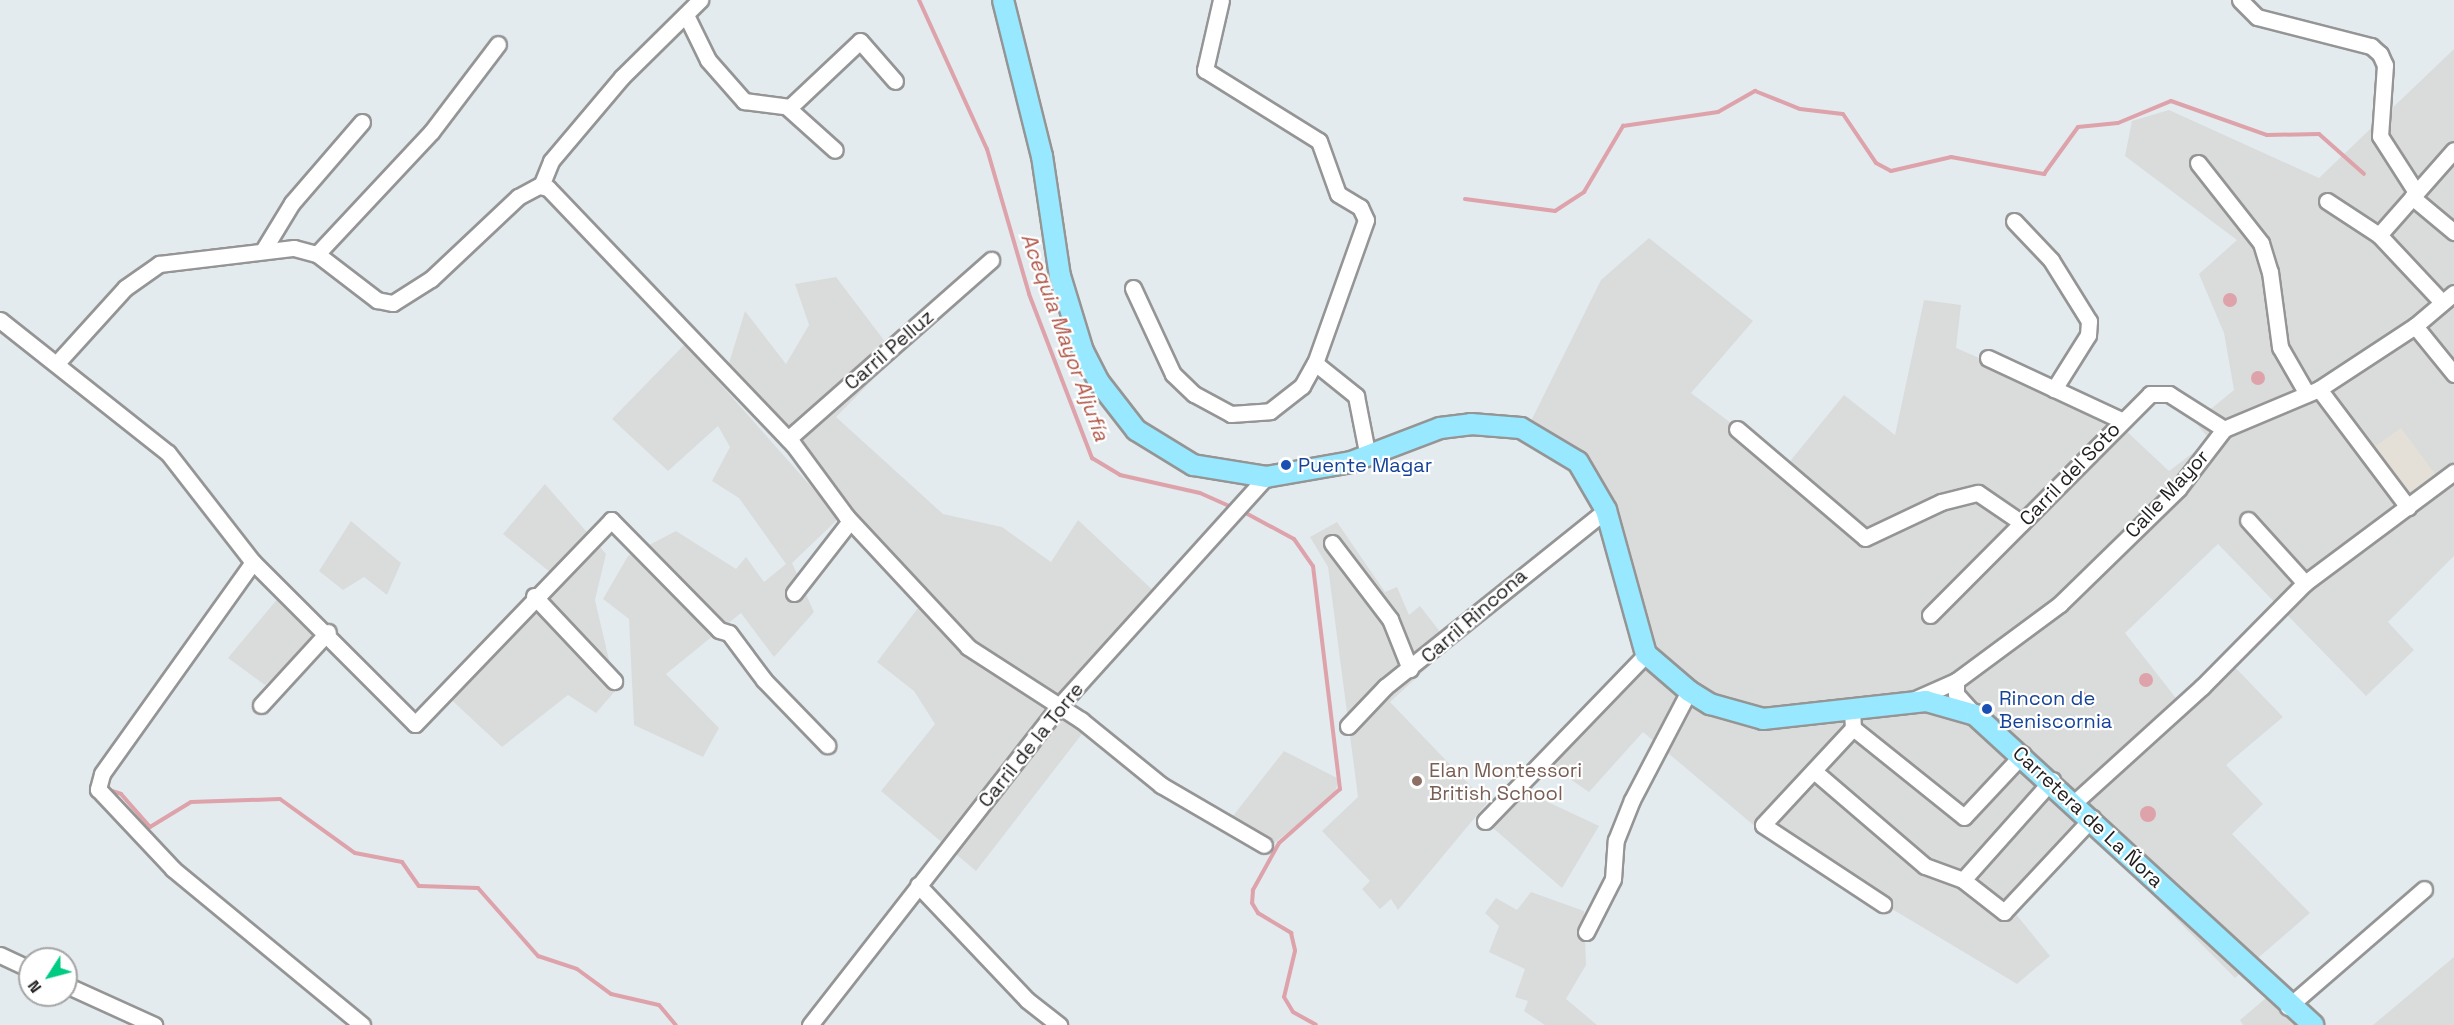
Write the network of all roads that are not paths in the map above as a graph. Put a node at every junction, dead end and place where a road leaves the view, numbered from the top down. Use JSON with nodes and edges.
{"nodes":[{"id":1,"x":700,"y":0,"type":"edge"},
{"id":2,"x":1003,"y":0,"type":"edge"},
{"id":3,"x":1221,"y":0,"type":"edge"},
{"id":4,"x":2247,"y":2,"type":"edge"},
{"id":5,"x":686,"y":15,"type":"junction"},
{"id":6,"x":498,"y":44,"type":"dead end"},
{"id":7,"x":895,"y":81,"type":"dead end"},
{"id":8,"x":787,"y":107,"type":"junction"},
{"id":9,"x":362,"y":122,"type":"dead end"},
{"id":10,"x":835,"y":150,"type":"dead end"},
{"id":11,"x":2454,"y":150,"type":"edge"},
{"id":12,"x":2198,"y":163,"type":"dead end"},
{"id":13,"x":541,"y":186,"type":"junction"},
{"id":14,"x":2414,"y":195,"type":"junction"},
{"id":15,"x":2327,"y":201,"type":"dead end"},
{"id":16,"x":2014,"y":221,"type":"dead end"},
{"id":17,"x":2454,"y":232,"type":"edge"},
{"id":18,"x":2379,"y":235,"type":"junction"},
{"id":19,"x":264,"y":249,"type":"junction"},
{"id":20,"x":317,"y":254,"type":"junction"},
{"id":21,"x":991,"y":260,"type":"dead end"},
{"id":22,"x":1133,"y":288,"type":"dead end"},
{"id":23,"x":2448,"y":298,"type":"edge"},
{"id":24,"x":0,"y":320,"type":"edge"},
{"id":25,"x":2415,"y":326,"type":"junction"},
{"id":26,"x":1988,"y":358,"type":"dead end"},
{"id":27,"x":57,"y":363,"type":"junction"},
{"id":28,"x":1315,"y":363,"type":"junction"},
{"id":29,"x":2454,"y":374,"type":"edge"},
{"id":30,"x":2054,"y":389,"type":"junction"},
{"id":31,"x":2313,"y":391,"type":"junction"},
{"id":32,"x":2121,"y":420,"type":"junction"},
{"id":33,"x":1737,"y":429,"type":"dead end"},
{"id":34,"x":2224,"y":429,"type":"junction"},
{"id":35,"x":788,"y":439,"type":"junction"},
{"id":36,"x":1368,"y":457,"type":"junction"},
{"id":37,"x":2454,"y":472,"type":"edge"},
{"id":38,"x":1266,"y":477,"type":"junction"},
{"id":39,"x":2408,"y":507,"type":"junction"},
{"id":40,"x":1606,"y":510,"type":"junction"},
{"id":41,"x":2248,"y":520,"type":"dead end"},
{"id":42,"x":850,"y":521,"type":"junction"},
{"id":43,"x":2022,"y":523,"type":"junction"},
{"id":44,"x":1332,"y":543,"type":"dead end"},
{"id":45,"x":253,"y":562,"type":"junction"},
{"id":46,"x":2305,"y":584,"type":"junction"},
{"id":47,"x":794,"y":593,"type":"dead end"},
{"id":48,"x":534,"y":596,"type":"junction"},
{"id":49,"x":1930,"y":615,"type":"dead end"},
{"id":50,"x":328,"y":632,"type":"junction"},
{"id":51,"x":1646,"y":654,"type":"junction"},
{"id":52,"x":1410,"y":669,"type":"junction"},
{"id":53,"x":614,"y":681,"type":"dead end"},
{"id":54,"x":1956,"y":681,"type":"junction"},
{"id":55,"x":1689,"y":691,"type":"junction"},
{"id":56,"x":1902,"y":702,"type":"junction"},
{"id":57,"x":261,"y":705,"type":"dead end"},
{"id":58,"x":1059,"y":706,"type":"junction"},
{"id":59,"x":1975,"y":715,"type":"junction"},
{"id":60,"x":1853,"y":719,"type":"junction"},
{"id":61,"x":1348,"y":726,"type":"dead end"},
{"id":62,"x":827,"y":745,"type":"dead end"},
{"id":63,"x":2023,"y":754,"type":"junction"},
{"id":64,"x":1814,"y":771,"type":"junction"},
{"id":65,"x":2052,"y":780,"type":"junction"},
{"id":66,"x":2075,"y":802,"type":"junction"},
{"id":67,"x":2092,"y":818,"type":"junction"},
{"id":68,"x":1485,"y":821,"type":"dead end"},
{"id":69,"x":1263,"y":845,"type":"dead end"},
{"id":70,"x":1963,"y":880,"type":"junction"},
{"id":71,"x":918,"y":885,"type":"junction"},
{"id":72,"x":2424,"y":889,"type":"dead end"},
{"id":73,"x":1883,"y":904,"type":"dead end"},
{"id":74,"x":1586,"y":932,"type":"dead end"},
{"id":75,"x":0,"y":955,"type":"edge"},
{"id":76,"x":18,"y":963,"type":"edge"},
{"id":77,"x":78,"y":990,"type":"edge"},
{"id":78,"x":2288,"y":1007,"type":"junction"},
{"id":79,"x":154,"y":1025,"type":"edge"},
{"id":80,"x":362,"y":1025,"type":"edge"},
{"id":81,"x":810,"y":1025,"type":"edge"},
{"id":82,"x":1059,"y":1025,"type":"edge"},
{"id":83,"x":2313,"y":1025,"type":"edge"}],
"edges":[{"from":1,"to":5,"type":"street"},
{"from":2,"to":38,"type":"main road"},
{"from":3,"to":28,"type":"street"},
{"from":4,"to":14,"type":"street"},
{"from":5,"to":8,"type":"street"},
{"from":5,"to":13,"type":"street"},
{"from":6,"to":20,"type":"street"},
{"from":7,"to":8,"type":"street"},
{"from":8,"to":10,"type":"street"},
{"from":9,"to":19,"type":"street"},
{"from":11,"to":14,"type":"street"},
{"from":12,"to":31,"type":"street"},
{"from":13,"to":20,"type":"street"},
{"from":13,"to":35,"type":"street"},
{"from":14,"to":17,"type":"street"},
{"from":14,"to":18,"type":"street"},
{"from":15,"to":18,"type":"street"},
{"from":16,"to":30,"type":"street"},
{"from":18,"to":23,"type":"street"},
{"from":19,"to":20,"type":"street"},
{"from":19,"to":27,"type":"street"},
{"from":21,"to":35,"type":"street","name":"Carril Pelluz"},
{"from":22,"to":28,"type":"street"},
{"from":23,"to":25,"type":"street","name":"Calle Mayor"},
{"from":24,"to":27,"type":"street"},
{"from":25,"to":29,"type":"street"},
{"from":25,"to":31,"type":"street","name":"Calle Mayor"},
{"from":26,"to":30,"type":"street"},
{"from":27,"to":45,"type":"street"},
{"from":28,"to":36,"type":"street"},
{"from":30,"to":32,"type":"street"},
{"from":31,"to":34,"type":"street","name":"Calle Mayor"},
{"from":31,"to":39,"type":"street"},
{"from":32,"to":34,"type":"street","name":"Carril del Soto"},
{"from":32,"to":43,"type":"street","name":"Carril del Soto"},
{"from":33,"to":43,"type":"street"},
{"from":34,"to":54,"type":"street","name":"Calle Mayor"},
{"from":35,"to":42,"type":"street"},
{"from":36,"to":38,"type":"main road"},
{"from":36,"to":40,"type":"main road"},
{"from":37,"to":39,"type":"street"},
{"from":38,"to":58,"type":"street","name":"Carril de la Torre"},
{"from":39,"to":46,"type":"street"},
{"from":40,"to":51,"type":"main road"},
{"from":40,"to":52,"type":"street","name":"Carril Rincona"},
{"from":41,"to":46,"type":"street"},
{"from":42,"to":47,"type":"street"},
{"from":42,"to":58,"type":"street"},
{"from":43,"to":49,"type":"street","name":"Carril del Soto"},
{"from":44,"to":52,"type":"street"},
{"from":45,"to":50,"type":"street"},
{"from":45,"to":80,"type":"street"},
{"from":46,"to":66,"type":"street"},
{"from":48,"to":50,"type":"street"},
{"from":48,"to":53,"type":"street"},
{"from":48,"to":62,"type":"street"},
{"from":50,"to":57,"type":"street"},
{"from":51,"to":55,"type":"main road","name":"Carretera de La Ñora"},
{"from":51,"to":68,"type":"street"},
{"from":52,"to":61,"type":"street","name":"Carril Rincona"},
{"from":54,"to":56,"type":"street","name":"Calle Mayor"},
{"from":54,"to":59,"type":"street"},
{"from":55,"to":60,"type":"main road","name":"Carretera de La Ñora"},
{"from":55,"to":74,"type":"street"},
{"from":56,"to":59,"type":"main road","name":"Carretera de La Ñora"},
{"from":56,"to":60,"type":"main road","name":"Carretera de La Ñora"},
{"from":58,"to":69,"type":"street"},
{"from":58,"to":71,"type":"street","name":"Carril de la Torre"},
{"from":59,"to":63,"type":"main road","name":"Carretera de La Ñora"},
{"from":60,"to":63,"type":"street"},
{"from":60,"to":64,"type":"street"},
{"from":63,"to":65,"type":"main road","name":"Carretera de La Ñora"},
{"from":64,"to":70,"type":"street"},
{"from":64,"to":73,"type":"street"},
{"from":65,"to":66,"type":"main road","name":"Carretera de La Ñora"},
{"from":65,"to":70,"type":"street"},
{"from":66,"to":67,"type":"main road","name":"Carretera de La Ñora"},
{"from":67,"to":70,"type":"street"},
{"from":67,"to":78,"type":"main road","name":"Carretera de La Ñora"},
{"from":71,"to":81,"type":"street","name":"Carril de la Torre"},
{"from":71,"to":82,"type":"street"},
{"from":72,"to":78,"type":"street"},
{"from":75,"to":76,"type":"street"},
{"from":77,"to":79,"type":"street"},
{"from":78,"to":83,"type":"main road","name":"Carretera de La Ñora"}]}
